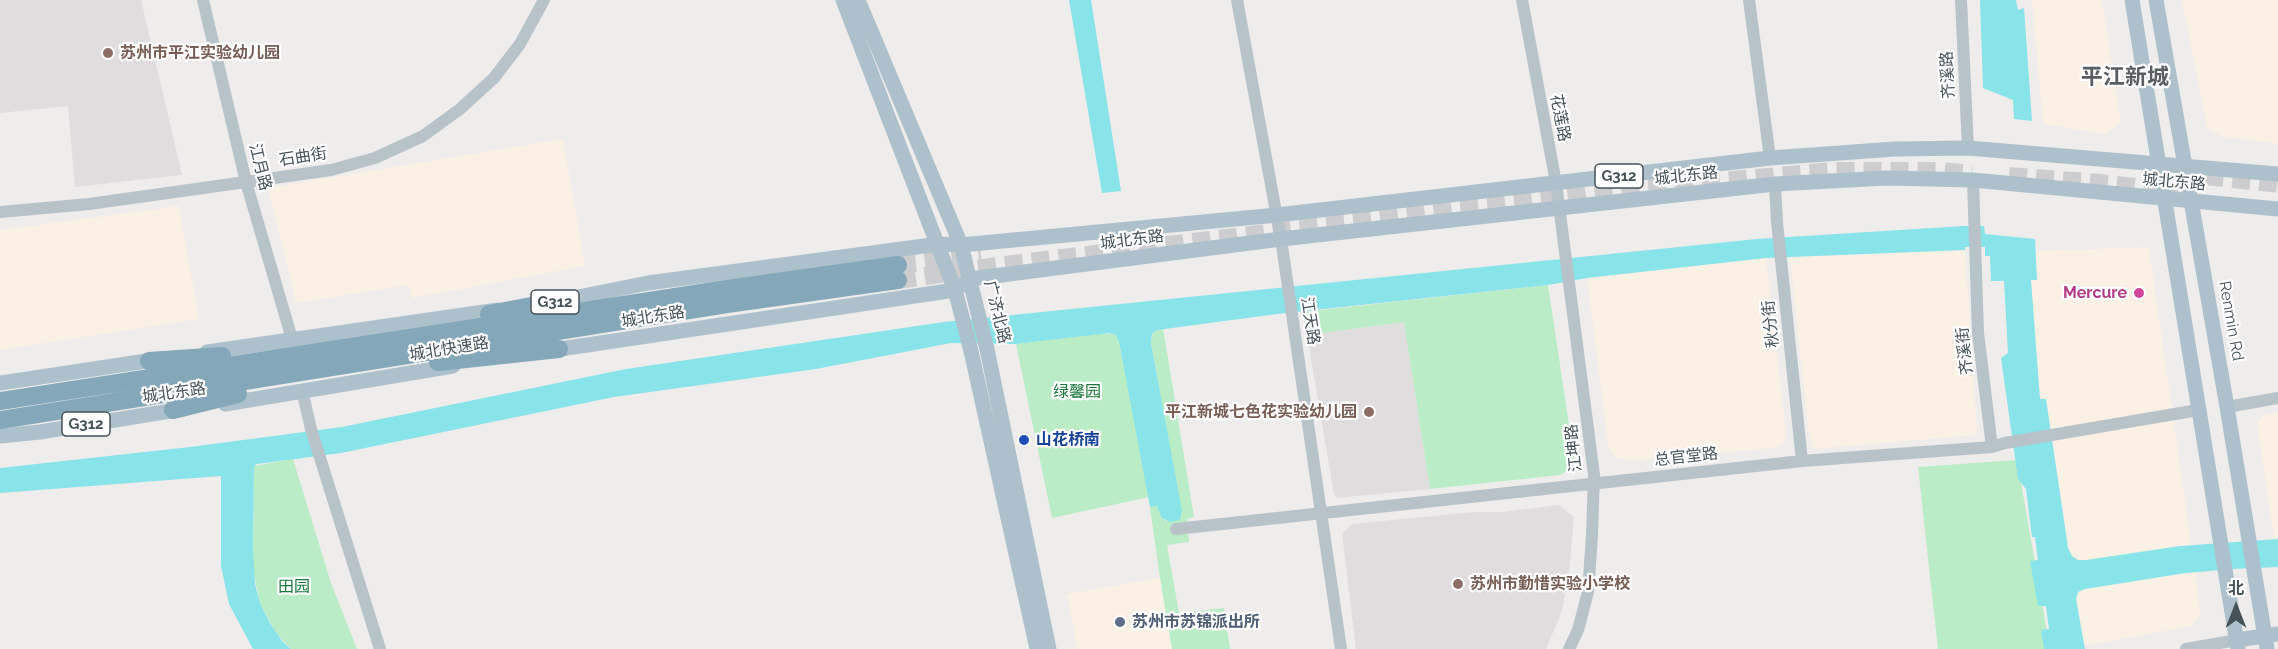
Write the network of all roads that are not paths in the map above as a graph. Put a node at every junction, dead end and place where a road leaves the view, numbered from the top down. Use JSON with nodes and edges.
{"nodes":[{"id":1,"x":203,"y":0,"type":"edge"},
{"id":2,"x":544,"y":0,"type":"edge"},
{"id":3,"x":1236,"y":0,"type":"edge"},
{"id":4,"x":1522,"y":0,"type":"edge"},
{"id":5,"x":1749,"y":0,"type":"edge"},
{"id":6,"x":1961,"y":0,"type":"edge"},
{"id":7,"x":2132,"y":0,"type":"edge"},
{"id":8,"x":2156,"y":0,"type":"edge"},
{"id":9,"x":849,"y":1,"type":"edge"},
{"id":10,"x":1968,"y":148,"type":"junction"},
{"id":11,"x":1770,"y":158,"type":"junction"},
{"id":12,"x":2157,"y":164,"type":"junction"},
{"id":13,"x":2186,"y":165,"type":"junction"},
{"id":14,"x":2278,"y":174,"type":"edge"},
{"id":15,"x":1973,"y":180,"type":"junction"},
{"id":16,"x":246,"y":182,"type":"junction"},
{"id":17,"x":1556,"y":183,"type":"junction"},
{"id":18,"x":1775,"y":184,"type":"junction"},
{"id":19,"x":2164,"y":200,"type":"junction"},
{"id":20,"x":2192,"y":201,"type":"junction"},
{"id":21,"x":1558,"y":208,"type":"junction"},
{"id":22,"x":2278,"y":209,"type":"edge"},
{"id":23,"x":0,"y":212,"type":"edge"},
{"id":24,"x":1277,"y":214,"type":"junction"},
{"id":25,"x":1281,"y":239,"type":"junction"},
{"id":26,"x":1563,"y":242,"type":"joint"},
{"id":27,"x":939,"y":244,"type":"junction"},
{"id":28,"x":961,"y":246,"type":"junction"},
{"id":29,"x":970,"y":279,"type":"junction"},
{"id":30,"x":956,"y":290,"type":"junction"},
{"id":31,"x":552,"y":302,"type":"junction"},
{"id":32,"x":292,"y":339,"type":"junction"},
{"id":33,"x":341,"y":348,"type":"junction"},
{"id":34,"x":559,"y":350,"type":"junction"},
{"id":35,"x":979,"y":350,"type":"junction"},
{"id":36,"x":149,"y":361,"type":"junction"},
{"id":37,"x":346,"y":366,"type":"junction"},
{"id":38,"x":0,"y":383,"type":"edge"},
{"id":39,"x":302,"y":390,"type":"junction"},
{"id":40,"x":2278,"y":398,"type":"edge"},
{"id":41,"x":0,"y":401,"type":"edge"},
{"id":42,"x":2227,"y":407,"type":"junction"},
{"id":43,"x":173,"y":410,"type":"junction"},
{"id":44,"x":2198,"y":410,"type":"junction"},
{"id":45,"x":0,"y":420,"type":"edge"},
{"id":46,"x":0,"y":436,"type":"edge"},
{"id":47,"x":1992,"y":447,"type":"junction"},
{"id":48,"x":1802,"y":461,"type":"junction"},
{"id":49,"x":1593,"y":484,"type":"junction"},
{"id":50,"x":1321,"y":513,"type":"junction"},
{"id":51,"x":1176,"y":529,"type":"dead end"},
{"id":52,"x":2270,"y":640,"type":"edge"},
{"id":53,"x":2238,"y":645,"type":"edge"},
{"id":54,"x":380,"y":649,"type":"edge"},
{"id":55,"x":1037,"y":649,"type":"edge"},
{"id":56,"x":1049,"y":649,"type":"edge"},
{"id":57,"x":1341,"y":649,"type":"edge"},
{"id":58,"x":1569,"y":649,"type":"edge"},
{"id":59,"x":2186,"y":649,"type":"edge"}],
"edges":[{"from":1,"to":16,"type":"street","name":"江月路"},
{"from":2,"to":16,"type":"street","name":"石曲街"},
{"from":3,"to":24,"type":"street","name":"江天路"},
{"from":4,"to":17,"type":"street","name":"花莲路"},
{"from":5,"to":11,"type":"street"},
{"from":6,"to":10,"type":"street","name":"齐溪路"},
{"from":7,"to":12,"type":"main road"},
{"from":8,"to":13,"type":"main road","name":"Renmin Rd"},
{"from":9,"to":27,"type":"main road","name":"广济北路"},
{"from":9,"to":28,"type":"main road","name":"广济北路"},
{"from":10,"to":11,"type":"main road","name":"城北东路","number":"G312"},
{"from":10,"to":12,"type":"main road","name":"城北东路","number":"G312"},
{"from":11,"to":17,"type":"main road","name":"城北东路","number":"G312"},
{"from":12,"to":13,"type":"main road","name":"城北东路","number":"G312"},
{"from":12,"to":19,"type":"main road"},
{"from":13,"to":14,"type":"main road","name":"城北东路","number":"G312"},
{"from":13,"to":20,"type":"main road","name":"Renmin Rd"},
{"from":15,"to":18,"type":"main road","name":"城北东路","number":"G312"},
{"from":15,"to":19,"type":"main road","name":"城北东路","number":"G312"},
{"from":15,"to":47,"type":"street","name":"齐溪街"},
{"from":16,"to":23,"type":"street","name":"石曲街"},
{"from":16,"to":32,"type":"street","name":"江月路"},
{"from":17,"to":21,"type":"street","name":"花莲路"},
{"from":17,"to":24,"type":"main road","name":"城北东路","number":"G312"},
{"from":18,"to":21,"type":"main road","name":"城北东路","number":"G312"},
{"from":18,"to":48,"type":"street","name":"秋分街"},
{"from":19,"to":20,"type":"main road","name":"城北东路","number":"G312"},
{"from":19,"to":44,"type":"main road"},
{"from":20,"to":22,"type":"main road","name":"城北东路","number":"G312"},
{"from":20,"to":42,"type":"main road","name":"Renmin Rd"},
{"from":21,"to":25,"type":"main road","name":"城北东路","number":"G312"},
{"from":21,"to":26,"type":"street","name":"花莲路"},
{"from":24,"to":25,"type":"street","name":"江天路"},
{"from":24,"to":28,"type":"main road","name":"城北东路","number":"G312"},
{"from":25,"to":29,"type":"main road","name":"城北东路","number":"G312"},
{"from":25,"to":50,"type":"street","name":"江天路"},
{"from":26,"to":49,"type":"street","name":"江坤路"},
{"from":27,"to":28,"type":"main road","name":"城北东路","number":"G312"},
{"from":27,"to":30,"type":"main road","name":"广济北路"},
{"from":27,"to":31,"type":"main road","name":"城北东路","number":"G312"},
{"from":28,"to":29,"type":"main road","name":"广济北路"},
{"from":29,"to":30,"type":"main road","name":"城北东路","number":"G312"},
{"from":29,"to":35,"type":"main road","name":"广济北路"},
{"from":30,"to":34,"type":"main road","name":"城北东路","number":"G312"},
{"from":30,"to":35,"type":"main road","name":"广济北路"},
{"from":31,"to":32,"type":"main road","name":"城北东路","number":"G312"},
{"from":31,"to":33,"type":"highway"},
{"from":32,"to":36,"type":"main road","name":"城北东路","number":"G312"},
{"from":33,"to":36,"type":"highway"},
{"from":33,"to":37,"type":"highway","name":"城北快速路"},
{"from":33,"to":41,"type":"highway","name":"城北快速路"},
{"from":34,"to":37,"type":"highway"},
{"from":34,"to":39,"type":"main road","name":"城北东路","number":"G312"},
{"from":35,"to":55,"type":"main road","name":"广济北路"},
{"from":35,"to":56,"type":"main road","name":"广济北路"},
{"from":36,"to":38,"type":"main road","name":"城北东路","number":"G312"},
{"from":37,"to":43,"type":"highway"},
{"from":37,"to":45,"type":"highway","name":"城北快速路"},
{"from":39,"to":43,"type":"main road","name":"城北东路","number":"G312"},
{"from":39,"to":54,"type":"street"},
{"from":40,"to":42,"type":"street"},
{"from":42,"to":52,"type":"main road","name":"Renmin Rd"},
{"from":43,"to":46,"type":"main road","name":"城北东路","number":"G312"},
{"from":44,"to":47,"type":"street","name":"总官堂路"},
{"from":44,"to":53,"type":"main road"},
{"from":47,"to":48,"type":"street","name":"总官堂路"},
{"from":48,"to":49,"type":"street","name":"总官堂路"},
{"from":49,"to":50,"type":"street","name":"总官堂路"},
{"from":49,"to":58,"type":"street","name":"江坤路"},
{"from":50,"to":51,"type":"street","name":"总官堂路"},
{"from":50,"to":57,"type":"street","name":"江天路"},
{"from":52,"to":53,"type":"main road"},
{"from":53,"to":59,"type":"street"}]}
